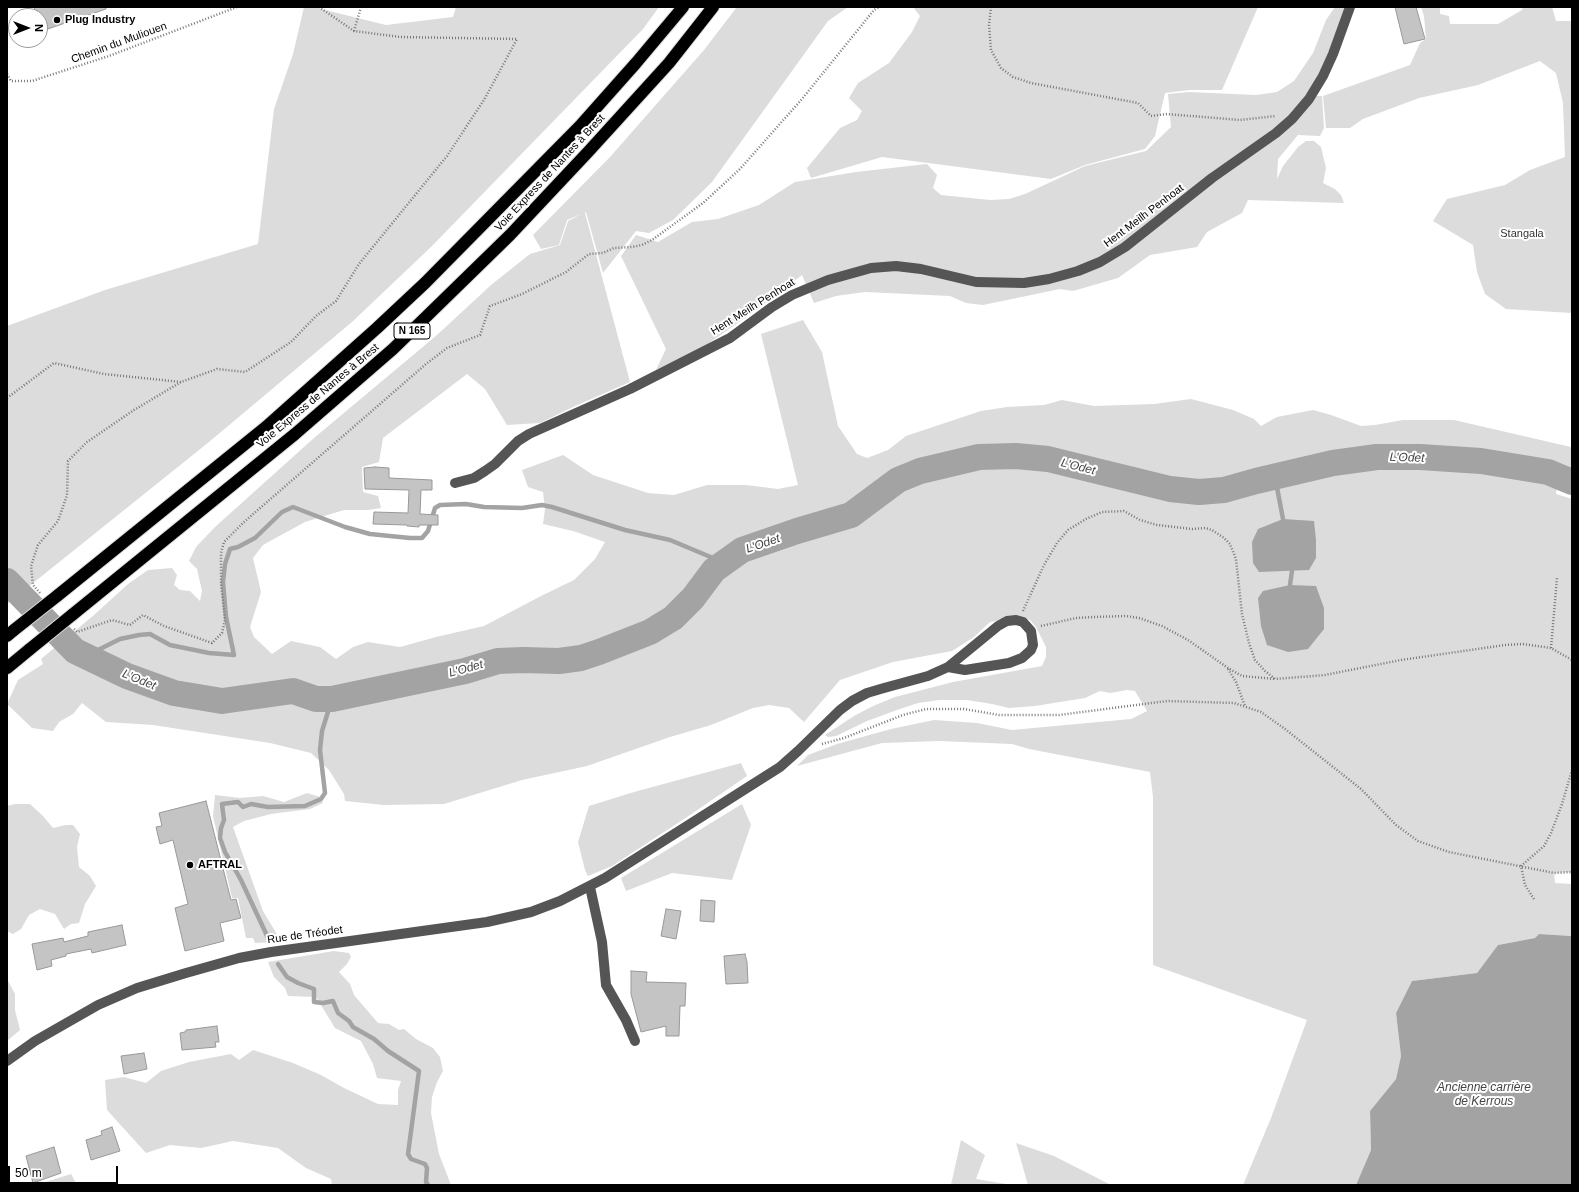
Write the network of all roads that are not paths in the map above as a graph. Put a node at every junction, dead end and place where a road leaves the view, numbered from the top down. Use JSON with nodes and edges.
{"nodes":[{"id":1,"x":683,"y":7,"type":"edge"},
{"id":2,"x":713,"y":7,"type":"edge"},
{"id":3,"x":1350,"y":7,"type":"edge"},
{"id":4,"x":455,"y":483,"type":"dead end"},
{"id":5,"x":11,"y":633,"type":"edge"},
{"id":6,"x":948,"y":667,"type":"junction"},
{"id":7,"x":7,"y":668,"type":"edge"},
{"id":8,"x":590,"y":887,"type":"junction"},
{"id":9,"x":635,"y":1041,"type":"dead end"},
{"id":10,"x":7,"y":1061,"type":"edge"}],
"edges":[{"from":1,"to":5,"type":"highway","name":"Voie Express de Nantes à Brest","number":"N 165","bridge":true},
{"from":2,"to":7,"type":"highway","name":"Voie Express de Nantes à Brest","number":"N 165","bridge":true},
{"from":3,"to":4,"type":"street","name":"Hent Meilh Penhoat"},
{"from":6,"to":6,"type":"street","name":"Rue de Tréodet"},
{"from":6,"to":8,"type":"street","name":"Rue de Tréodet"},
{"from":8,"to":9,"type":"street"},
{"from":8,"to":10,"type":"street","name":"Rue de Tréodet"}]}
